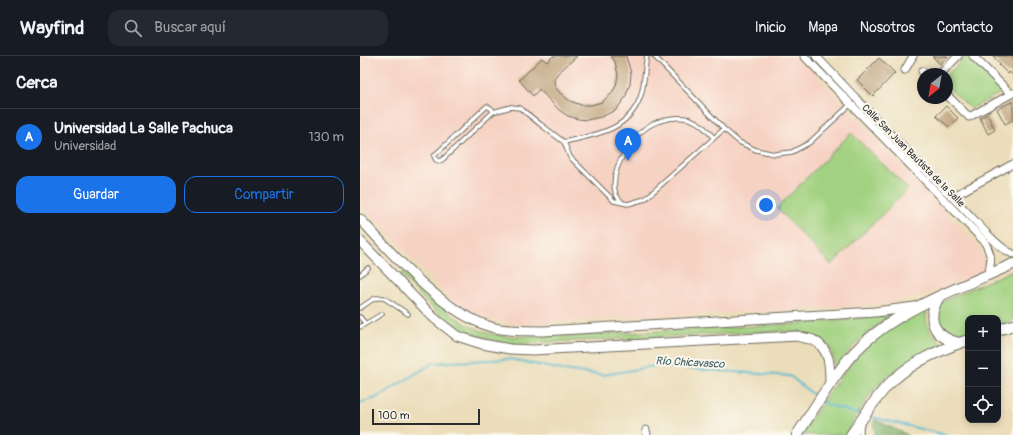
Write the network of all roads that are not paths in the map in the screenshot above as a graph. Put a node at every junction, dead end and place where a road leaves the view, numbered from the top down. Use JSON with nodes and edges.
{"nodes":[{"id":1,"x":647,"y":56,"type":"edge"},
{"id":2,"x":654,"y":56,"type":"edge"},
{"id":3,"x":804,"y":56,"type":"edge"},
{"id":4,"x":816,"y":56,"type":"edge"},
{"id":5,"x":913,"y":56,"type":"edge"},
{"id":6,"x":958,"y":56,"type":"edge"},
{"id":7,"x":973,"y":56,"type":"edge"},
{"id":8,"x":946,"y":68,"type":"edge"},
{"id":9,"x":905,"y":70,"type":"dead end"},
{"id":10,"x":1012,"y":94,"type":"edge"},
{"id":11,"x":857,"y":100,"type":"junction"},
{"id":12,"x":953,"y":101,"type":"edge"},
{"id":13,"x":850,"y":105,"type":"junction"},
{"id":14,"x":493,"y":112,"type":"junction"},
{"id":15,"x":724,"y":130,"type":"junction"},
{"id":16,"x":714,"y":138,"type":"junction"},
{"id":17,"x":564,"y":142,"type":"junction"},
{"id":18,"x":1013,"y":164,"type":"edge"},
{"id":19,"x":952,"y":197,"type":"junction"},
{"id":20,"x":621,"y":201,"type":"junction"},
{"id":21,"x":360,"y":219,"type":"edge"},
{"id":22,"x":360,"y":241,"type":"edge"},
{"id":23,"x":1013,"y":254,"type":"edge"},
{"id":24,"x":400,"y":261,"type":"junction"},
{"id":25,"x":1013,"y":264,"type":"edge"},
{"id":26,"x":368,"y":268,"type":"dead end"},
{"id":27,"x":387,"y":271,"type":"junction"},
{"id":28,"x":360,"y":275,"type":"edge"},
{"id":29,"x":988,"y":275,"type":"junction"},
{"id":30,"x":939,"y":297,"type":"junction"},
{"id":31,"x":917,"y":307,"type":"junction"},
{"id":32,"x":360,"y":308,"type":"edge"},
{"id":33,"x":382,"y":314,"type":"dead end"},
{"id":34,"x":408,"y":314,"type":"dead end"},
{"id":35,"x":360,"y":317,"type":"edge"},
{"id":36,"x":365,"y":323,"type":"junction"},
{"id":37,"x":1013,"y":325,"type":"edge"},
{"id":38,"x":360,"y":327,"type":"edge"},
{"id":39,"x":1001,"y":329,"type":"edge"},
{"id":40,"x":964,"y":342,"type":"edge"},
{"id":41,"x":827,"y":389,"type":"junction"},
{"id":42,"x":863,"y":418,"type":"junction"},
{"id":43,"x":797,"y":435,"type":"edge"},
{"id":44,"x":851,"y":435,"type":"edge"},
{"id":45,"x":861,"y":435,"type":"edge"}],
"edges":[{"from":1,"to":17,"type":"lane"},
{"from":2,"to":15,"type":"lane"},
{"from":3,"to":13,"type":"street","name":"Calle San Juan Bautista de la Salle"},
{"from":4,"to":11,"type":"street","name":"Calle San Juan Bautista de la Salle"},
{"from":5,"to":9,"type":"street"},
{"from":6,"to":8,"type":"street"},
{"from":7,"to":10,"type":"street"},
{"from":10,"to":12,"type":"street"},
{"from":11,"to":13,"type":"lane"},
{"from":11,"to":19,"type":"street","name":"Calle San Juan Bautista de la Salle"},
{"from":13,"to":15,"type":"lane"},
{"from":13,"to":29,"type":"street","name":"Calle San Juan Bautista de la Salle"},
{"from":14,"to":14,"type":"lane"},
{"from":14,"to":17,"type":"lane"},
{"from":15,"to":16,"type":"lane"},
{"from":16,"to":20,"type":"lane"},
{"from":16,"to":20,"type":"lane"},
{"from":17,"to":20,"type":"lane"},
{"from":18,"to":19,"type":"street"},
{"from":19,"to":23,"type":"street","name":"Calle San Juan Bautista de la Salle"},
{"from":21,"to":24,"type":"street"},
{"from":22,"to":27,"type":"street"},
{"from":24,"to":27,"type":"street"},
{"from":24,"to":31,"type":"street"},
{"from":25,"to":29,"type":"main road"},
{"from":26,"to":28,"type":"lane"},
{"from":27,"to":41,"type":"street"},
{"from":29,"to":30,"type":"main road"},
{"from":30,"to":31,"type":"main road"},
{"from":30,"to":40,"type":"main road"},
{"from":31,"to":41,"type":"main road"},
{"from":32,"to":34,"type":"lane"},
{"from":33,"to":36,"type":"lane"},
{"from":35,"to":36,"type":"lane"},
{"from":36,"to":38,"type":"lane"},
{"from":37,"to":39,"type":"main road"},
{"from":40,"to":42,"type":"main road"},
{"from":41,"to":43,"type":"main road"},
{"from":42,"to":44,"type":"main road"},
{"from":42,"to":45,"type":"lane"}]}
